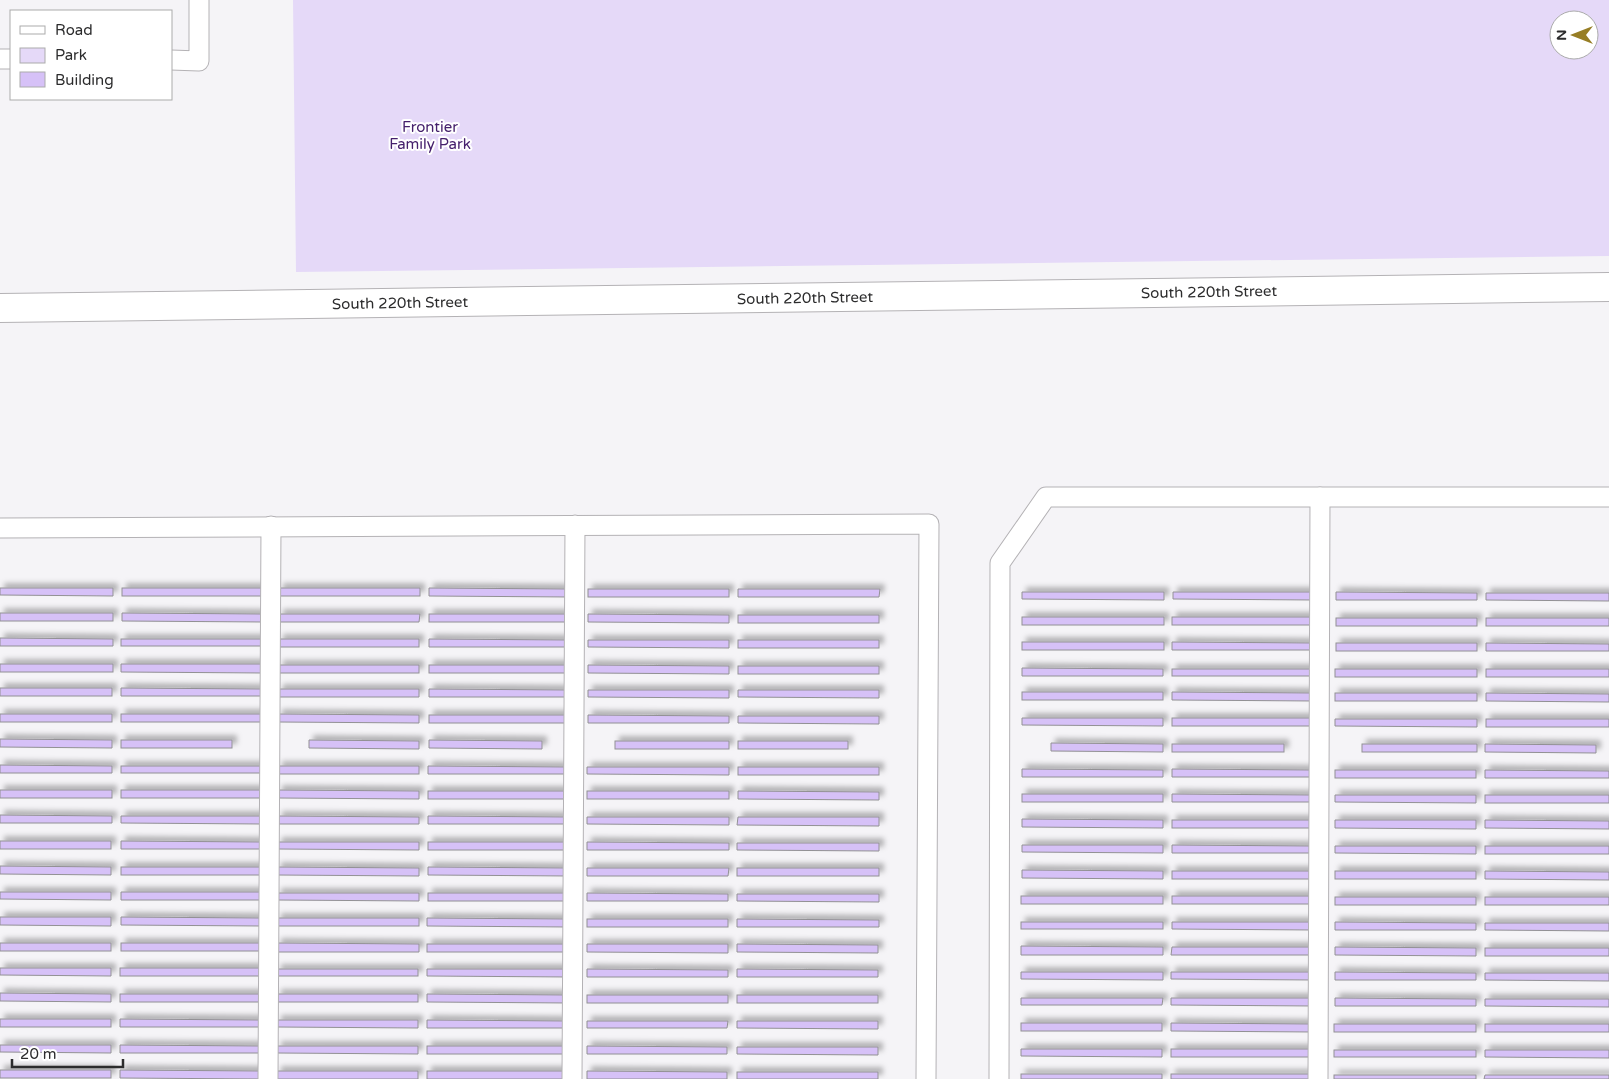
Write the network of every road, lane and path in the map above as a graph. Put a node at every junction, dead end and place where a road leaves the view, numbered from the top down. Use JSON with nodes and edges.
{"nodes":[{"id":1,"x":199,"y":0,"type":"edge"},
{"id":2,"x":172,"y":60,"type":"edge"},
{"id":3,"x":1609,"y":287,"type":"edge"},
{"id":4,"x":0,"y":308,"type":"edge"},
{"id":5,"x":1320,"y":496,"type":"junction"},
{"id":6,"x":1609,"y":496,"type":"edge"},
{"id":7,"x":270,"y":526,"type":"junction"},
{"id":8,"x":576,"y":526,"type":"junction"},
{"id":9,"x":0,"y":528,"type":"edge"},
{"id":10,"x":268,"y":1079,"type":"edge"},
{"id":11,"x":572,"y":1079,"type":"edge"},
{"id":12,"x":926,"y":1079,"type":"edge"},
{"id":13,"x":999,"y":1079,"type":"edge"},
{"id":14,"x":1318,"y":1079,"type":"edge"}],
"edges":[{"from":1,"to":2,"type":"lane"},
{"from":3,"to":4,"type":"street","name":"South 220th Street"},
{"from":5,"to":6,"type":"lane"},
{"from":5,"to":13,"type":"lane"},
{"from":5,"to":14,"type":"lane"},
{"from":7,"to":8,"type":"lane"},
{"from":7,"to":9,"type":"lane"},
{"from":7,"to":10,"type":"lane"},
{"from":8,"to":11,"type":"lane"},
{"from":8,"to":12,"type":"lane"}]}
